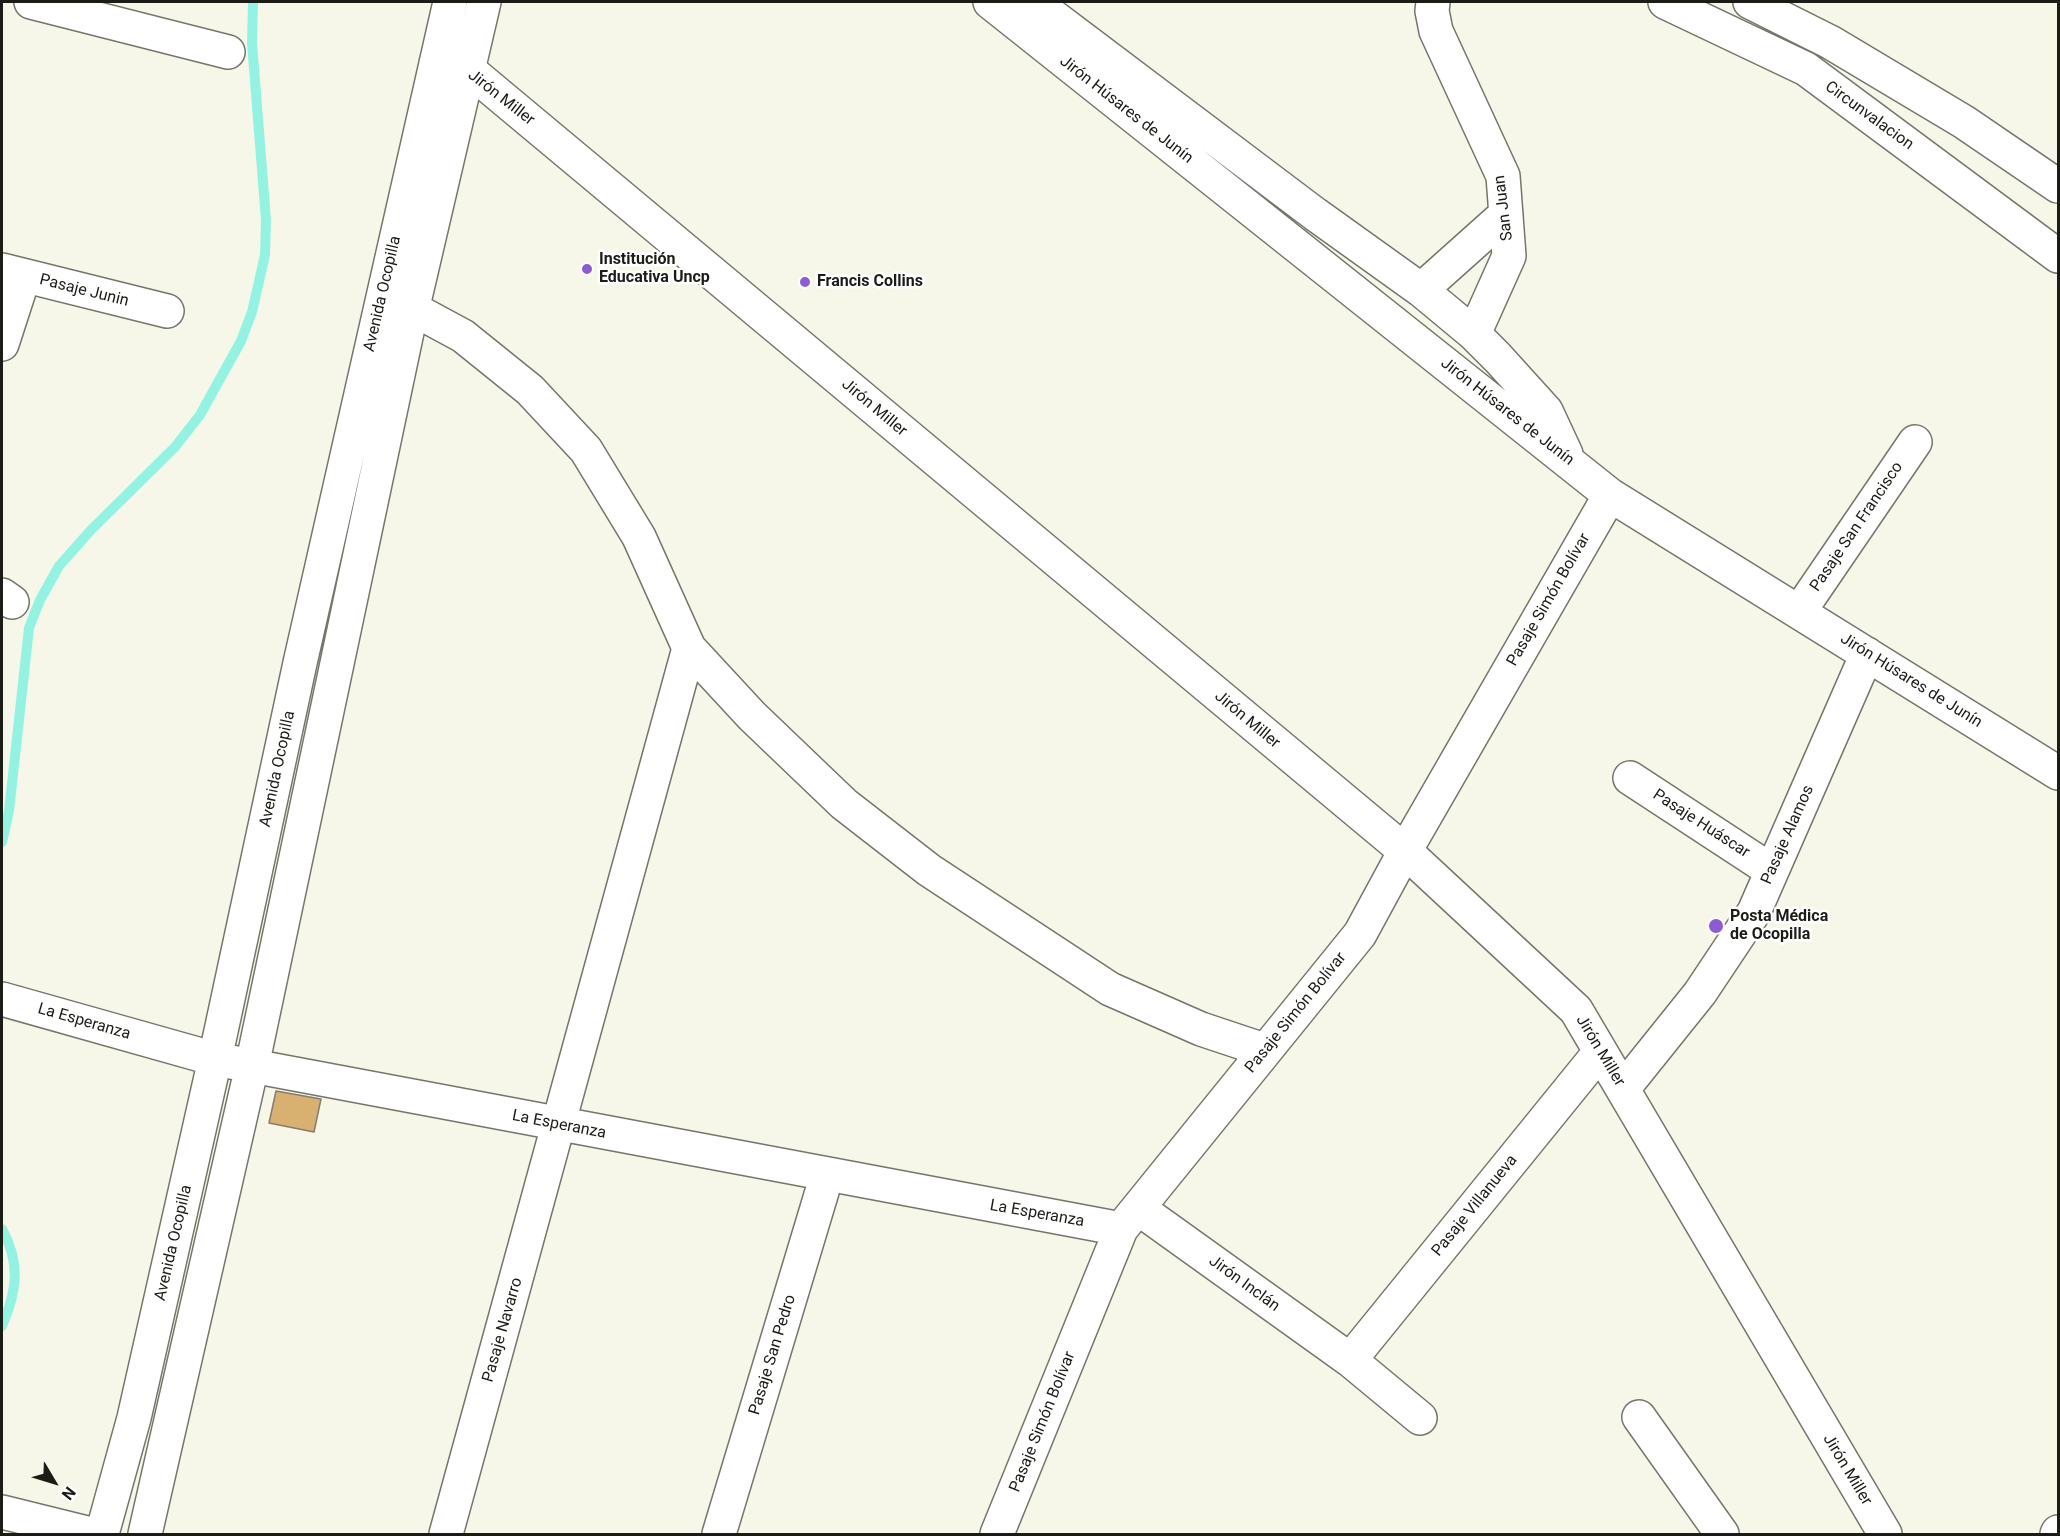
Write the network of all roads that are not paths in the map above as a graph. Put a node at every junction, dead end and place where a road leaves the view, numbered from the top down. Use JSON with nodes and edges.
{"nodes":[{"id":1,"x":31,"y":2,"type":"edge"},
{"id":2,"x":450,"y":2,"type":"edge"},
{"id":3,"x":484,"y":2,"type":"edge"},
{"id":4,"x":990,"y":2,"type":"edge"},
{"id":5,"x":1034,"y":2,"type":"edge"},
{"id":6,"x":1433,"y":2,"type":"edge"},
{"id":7,"x":1665,"y":2,"type":"edge"},
{"id":8,"x":1750,"y":2,"type":"edge"},
{"id":9,"x":228,"y":52,"type":"dead end"},
{"id":10,"x":436,"y":63,"type":"junction"},
{"id":11,"x":469,"y":70,"type":"junction"},
{"id":12,"x":2058,"y":186,"type":"edge"},
{"id":13,"x":1506,"y":214,"type":"junction"},
{"id":14,"x":2058,"y":256,"type":"edge"},
{"id":15,"x":13,"y":273,"type":"edge"},
{"id":16,"x":1421,"y":290,"type":"junction"},
{"id":17,"x":413,"y":309,"type":"junction"},
{"id":18,"x":166,"y":311,"type":"dead end"},
{"id":19,"x":1474,"y":334,"type":"junction"},
{"id":20,"x":2,"y":344,"type":"edge"},
{"id":21,"x":1915,"y":442,"type":"dead end"},
{"id":22,"x":1569,"y":461,"type":"junction"},
{"id":23,"x":1610,"y":495,"type":"junction"},
{"id":24,"x":1799,"y":612,"type":"junction"},
{"id":25,"x":689,"y":648,"type":"junction"},
{"id":26,"x":1867,"y":654,"type":"junction"},
{"id":27,"x":2058,"y":773,"type":"edge"},
{"id":28,"x":1630,"y":778,"type":"dead end"},
{"id":29,"x":1405,"y":851,"type":"junction"},
{"id":30,"x":1773,"y":871,"type":"junction"},
{"id":31,"x":2,"y":999,"type":"edge"},
{"id":32,"x":1264,"y":1050,"type":"junction"},
{"id":33,"x":1600,"y":1052,"type":"junction"},
{"id":34,"x":215,"y":1059,"type":"junction"},
{"id":35,"x":252,"y":1066,"type":"junction"},
{"id":36,"x":1623,"y":1089,"type":"junction"},
{"id":37,"x":560,"y":1125,"type":"junction"},
{"id":38,"x":827,"y":1175,"type":"junction"},
{"id":39,"x":1130,"y":1218,"type":"junction"},
{"id":40,"x":1350,"y":1360,"type":"junction"},
{"id":41,"x":1639,"y":1417,"type":"dead end"},
{"id":42,"x":1420,"y":1418,"type":"dead end"},
{"id":43,"x":2,"y":1512,"type":"edge"},
{"id":44,"x":91,"y":1534,"type":"edge"},
{"id":45,"x":102,"y":1534,"type":"edge"},
{"id":46,"x":145,"y":1534,"type":"edge"},
{"id":47,"x":446,"y":1534,"type":"edge"},
{"id":48,"x":719,"y":1534,"type":"edge"},
{"id":49,"x":997,"y":1534,"type":"edge"},
{"id":50,"x":1722,"y":1534,"type":"edge"},
{"id":51,"x":1885,"y":1534,"type":"edge"}],
"edges":[{"from":1,"to":9,"type":"street"},
{"from":2,"to":10,"type":"street","name":"Avenida Ocopilla"},
{"from":3,"to":11,"type":"street","name":"Avenida Ocopilla"},
{"from":4,"to":22,"type":"street","name":"Jirón Húsares de Junín"},
{"from":5,"to":16,"type":"street","name":"Jirón Húsares de Junín"},
{"from":6,"to":13,"type":"street","name":"San Juan"},
{"from":7,"to":14,"type":"street","name":"Circunvalacion"},
{"from":8,"to":12,"type":"street"},
{"from":10,"to":11,"type":"street","name":"Jirón Miller"},
{"from":10,"to":34,"type":"street","name":"Avenida Ocopilla"},
{"from":11,"to":17,"type":"street","name":"Avenida Ocopilla"},
{"from":11,"to":29,"type":"street","name":"Jirón Miller"},
{"from":13,"to":16,"type":"street"},
{"from":13,"to":19,"type":"street","name":"San Juan"},
{"from":15,"to":18,"type":"street","name":"Pasaje Junin"},
{"from":15,"to":20,"type":"street"},
{"from":16,"to":19,"type":"street","name":"Jirón Húsares de Junín"},
{"from":17,"to":25,"type":"street"},
{"from":17,"to":35,"type":"street","name":"Avenida Ocopilla"},
{"from":19,"to":22,"type":"street"},
{"from":21,"to":24,"type":"street","name":"Pasaje San Francisco"},
{"from":22,"to":23,"type":"street","name":"Jirón Húsares de Junín"},
{"from":23,"to":24,"type":"street","name":"Jirón Húsares de Junín"},
{"from":23,"to":29,"type":"street","name":"Pasaje Simón Bolívar"},
{"from":24,"to":26,"type":"street","name":"Jirón Húsares de Junín"},
{"from":25,"to":32,"type":"street"},
{"from":25,"to":37,"type":"street","name":"Pasaje Navarro"},
{"from":26,"to":27,"type":"street","name":"Jirón Húsares de Junín"},
{"from":26,"to":30,"type":"street","name":"Pasaje Alamos"},
{"from":28,"to":30,"type":"street","name":"Pasaje Huáscar"},
{"from":29,"to":32,"type":"street","name":"Pasaje Simón Bolívar"},
{"from":29,"to":33,"type":"street","name":"Jirón Miller"},
{"from":30,"to":36,"type":"street","name":"Pasaje Alamos"},
{"from":31,"to":34,"type":"street","name":"La Esperanza"},
{"from":32,"to":39,"type":"street","name":"Pasaje Simón Bolívar"},
{"from":33,"to":36,"type":"street","name":"Jirón Miller"},
{"from":33,"to":40,"type":"street","name":"Pasaje Villanueva"},
{"from":34,"to":35,"type":"street","name":"La Esperanza"},
{"from":34,"to":45,"type":"street","name":"Avenida Ocopilla"},
{"from":35,"to":37,"type":"street","name":"La Esperanza"},
{"from":35,"to":46,"type":"street","name":"Avenida Ocopilla"},
{"from":36,"to":51,"type":"street","name":"Jirón Miller"},
{"from":37,"to":38,"type":"street","name":"La Esperanza"},
{"from":37,"to":47,"type":"street","name":"Pasaje Navarro"},
{"from":38,"to":39,"type":"street","name":"La Esperanza"},
{"from":38,"to":48,"type":"street","name":"Pasaje San Pedro"},
{"from":39,"to":40,"type":"street","name":"Jirón Inclán"},
{"from":39,"to":49,"type":"street","name":"Pasaje Simón Bolívar"},
{"from":40,"to":42,"type":"street","name":"Jirón Inclán"},
{"from":41,"to":50,"type":"street"},
{"from":43,"to":44,"type":"street"}]}
